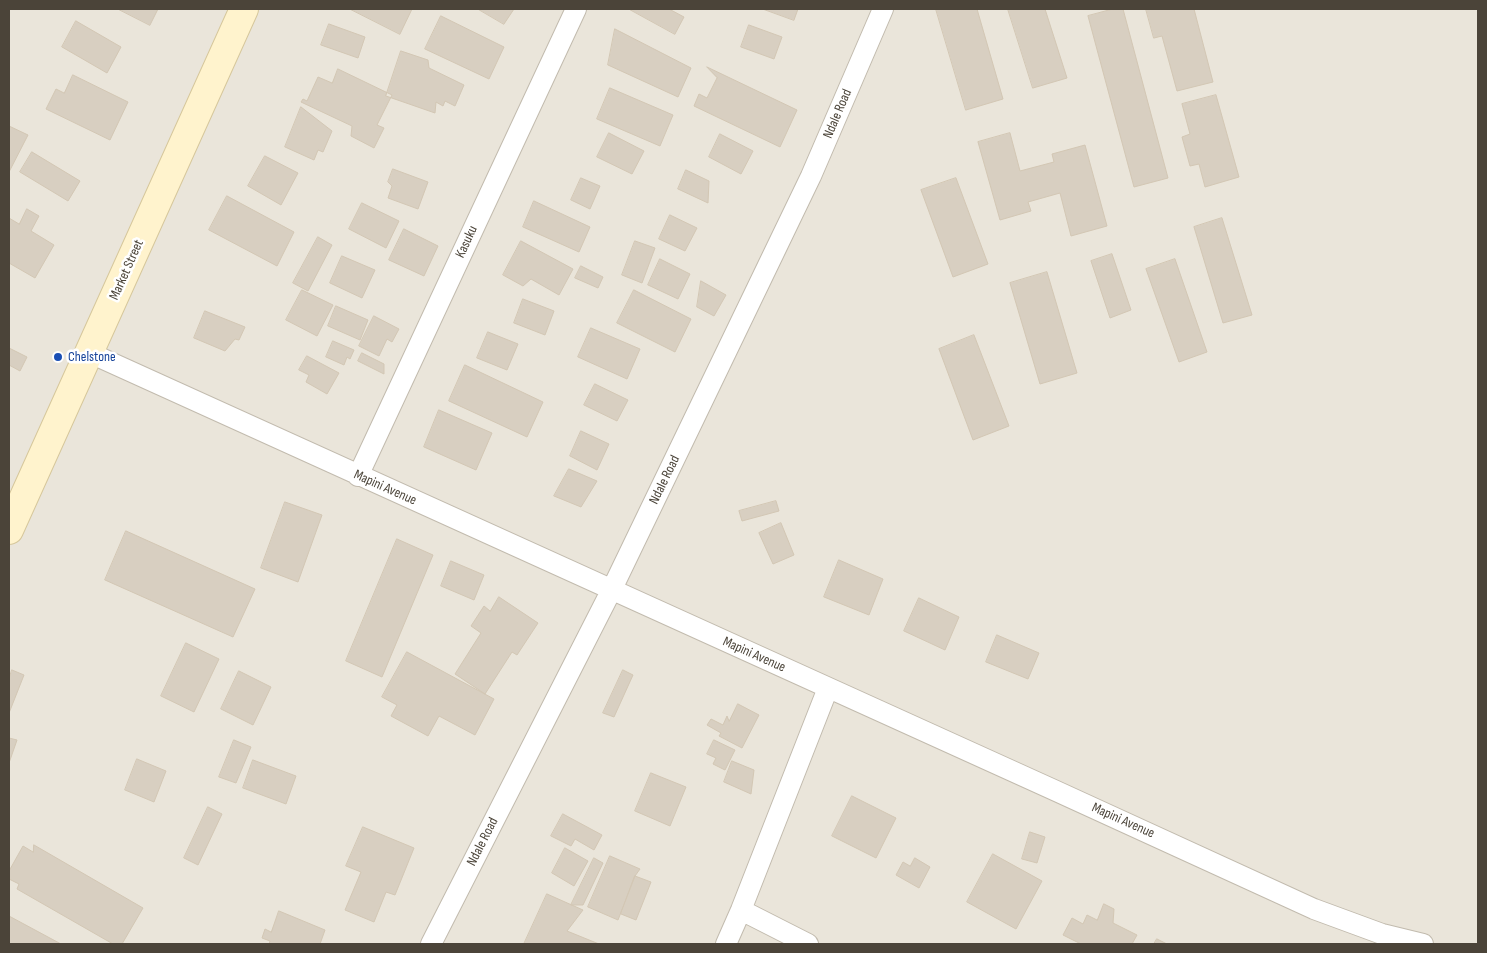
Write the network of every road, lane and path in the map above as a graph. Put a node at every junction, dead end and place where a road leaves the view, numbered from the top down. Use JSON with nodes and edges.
{"nodes":[{"id":1,"x":244,"y":9,"type":"edge"},
{"id":2,"x":576,"y":9,"type":"edge"},
{"id":3,"x":883,"y":9,"type":"edge"},
{"id":4,"x":90,"y":353,"type":"junction"},
{"id":5,"x":358,"y":476,"type":"junction"},
{"id":6,"x":9,"y":530,"type":"edge"},
{"id":7,"x":611,"y":591,"type":"junction"},
{"id":8,"x":828,"y":688,"type":"junction"},
{"id":9,"x":741,"y":910,"type":"junction"},
{"id":10,"x":431,"y":944,"type":"edge"},
{"id":11,"x":726,"y":944,"type":"edge"},
{"id":12,"x":808,"y":944,"type":"edge"},
{"id":13,"x":1423,"y":944,"type":"edge"}],
"edges":[{"from":1,"to":4,"type":"street","name":"Market Street"},
{"from":2,"to":5,"type":"street","name":"Kasuku"},
{"from":3,"to":7,"type":"street","name":"Ndale Road"},
{"from":4,"to":5,"type":"street","name":"Mapini Avenue"},
{"from":4,"to":6,"type":"street","name":"Market Street"},
{"from":5,"to":7,"type":"street","name":"Mapini Avenue"},
{"from":7,"to":8,"type":"street","name":"Mapini Avenue"},
{"from":7,"to":10,"type":"street","name":"Ndale Road"},
{"from":8,"to":9,"type":"street"},
{"from":8,"to":13,"type":"street","name":"Mapini Avenue"},
{"from":9,"to":11,"type":"street"},
{"from":9,"to":12,"type":"street"}]}
